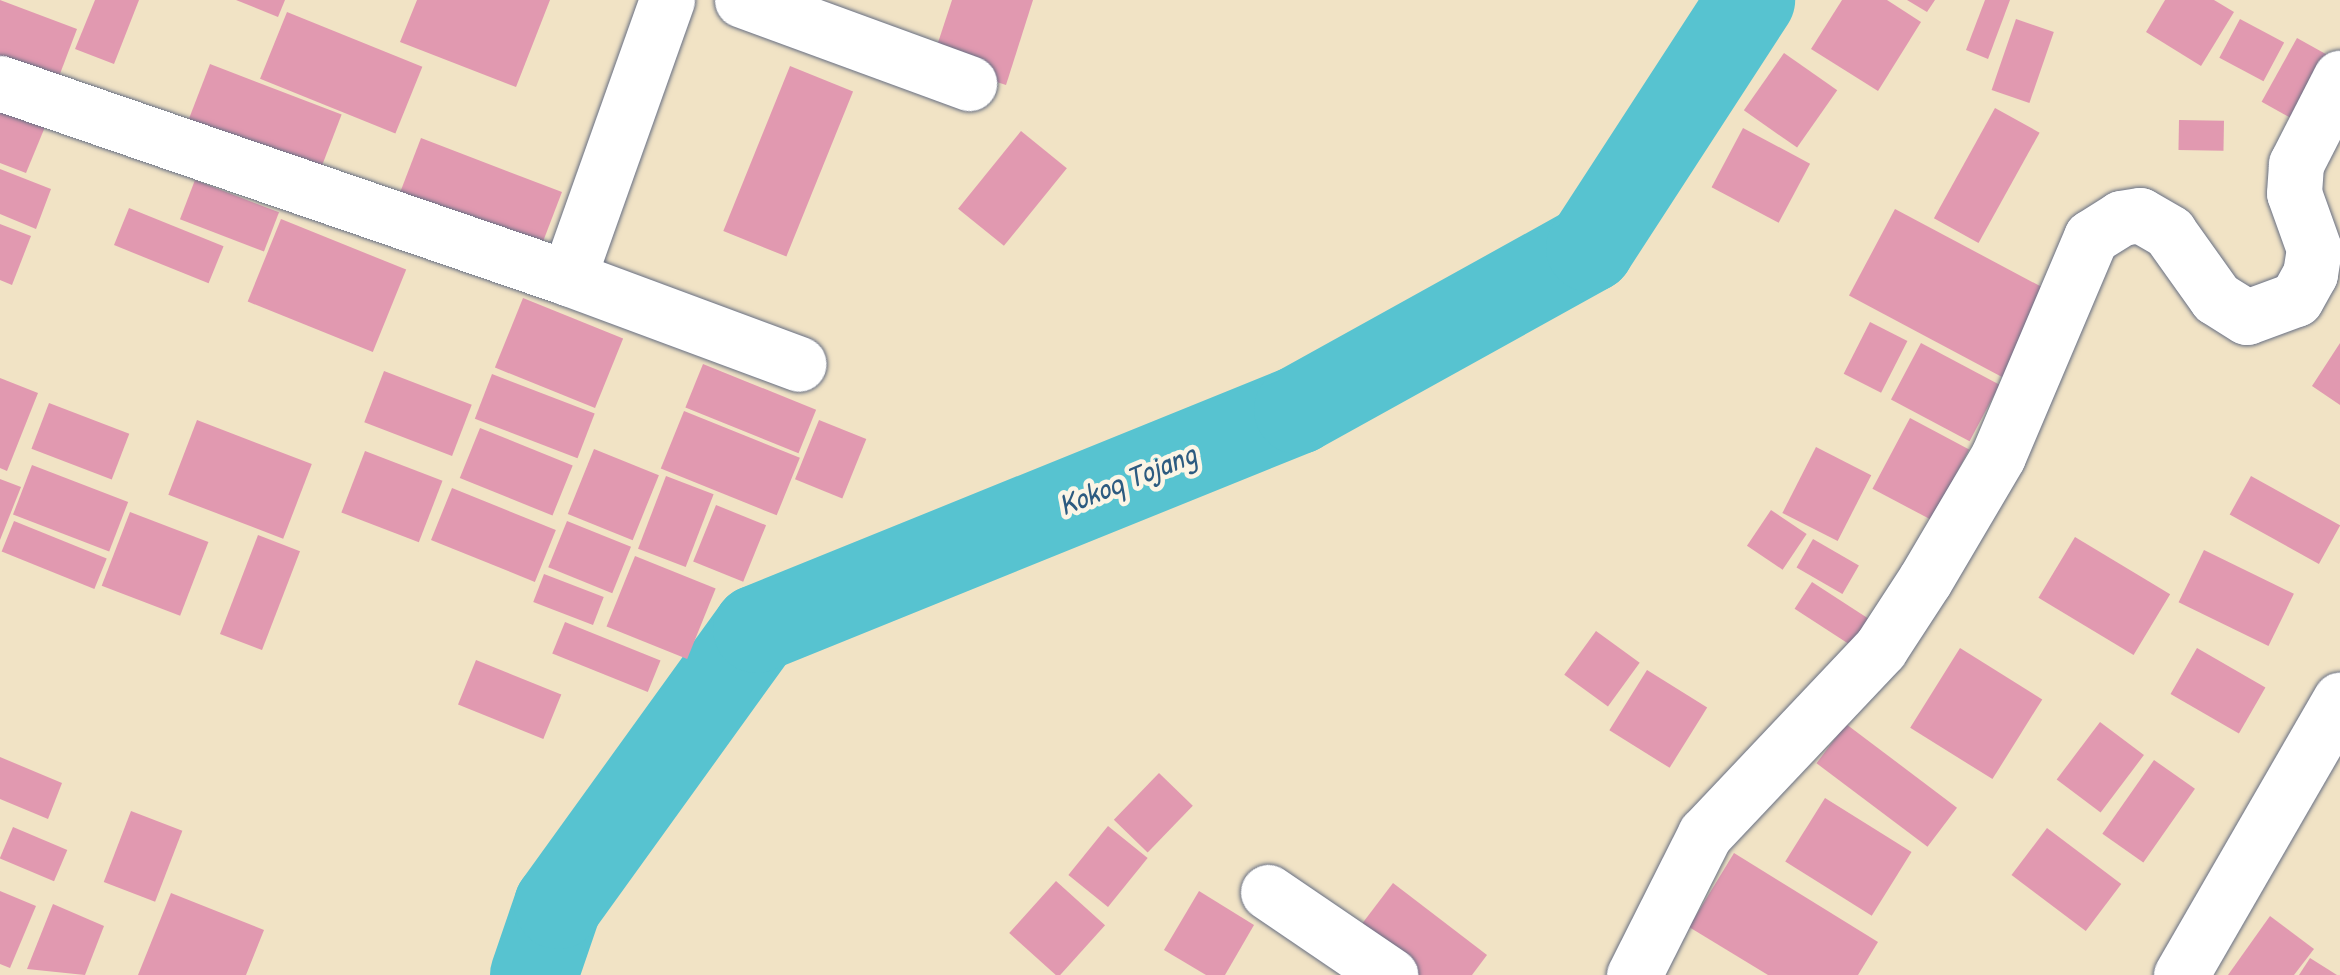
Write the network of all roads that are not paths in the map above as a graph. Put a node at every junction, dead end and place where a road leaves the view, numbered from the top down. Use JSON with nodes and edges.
{"nodes":[{"id":1,"x":667,"y":0,"type":"edge"},
{"id":2,"x":742,"y":0,"type":"edge"},
{"id":3,"x":2340,"y":78,"type":"edge"},
{"id":4,"x":0,"y":83,"type":"edge"},
{"id":5,"x":969,"y":84,"type":"dead end"},
{"id":6,"x":568,"y":278,"type":"junction"},
{"id":7,"x":799,"y":364,"type":"dead end"},
{"id":8,"x":2340,"y":700,"type":"edge"},
{"id":9,"x":1268,"y":892,"type":"dead end"},
{"id":10,"x":1390,"y":975,"type":"edge"},
{"id":11,"x":1634,"y":975,"type":"edge"},
{"id":12,"x":2180,"y":975,"type":"edge"}],
"edges":[{"from":1,"to":6,"type":"street"},
{"from":2,"to":5,"type":"street"},
{"from":3,"to":11,"type":"street"},
{"from":4,"to":6,"type":"street"},
{"from":6,"to":7,"type":"street"},
{"from":8,"to":12,"type":"street"},
{"from":9,"to":10,"type":"street"}]}
